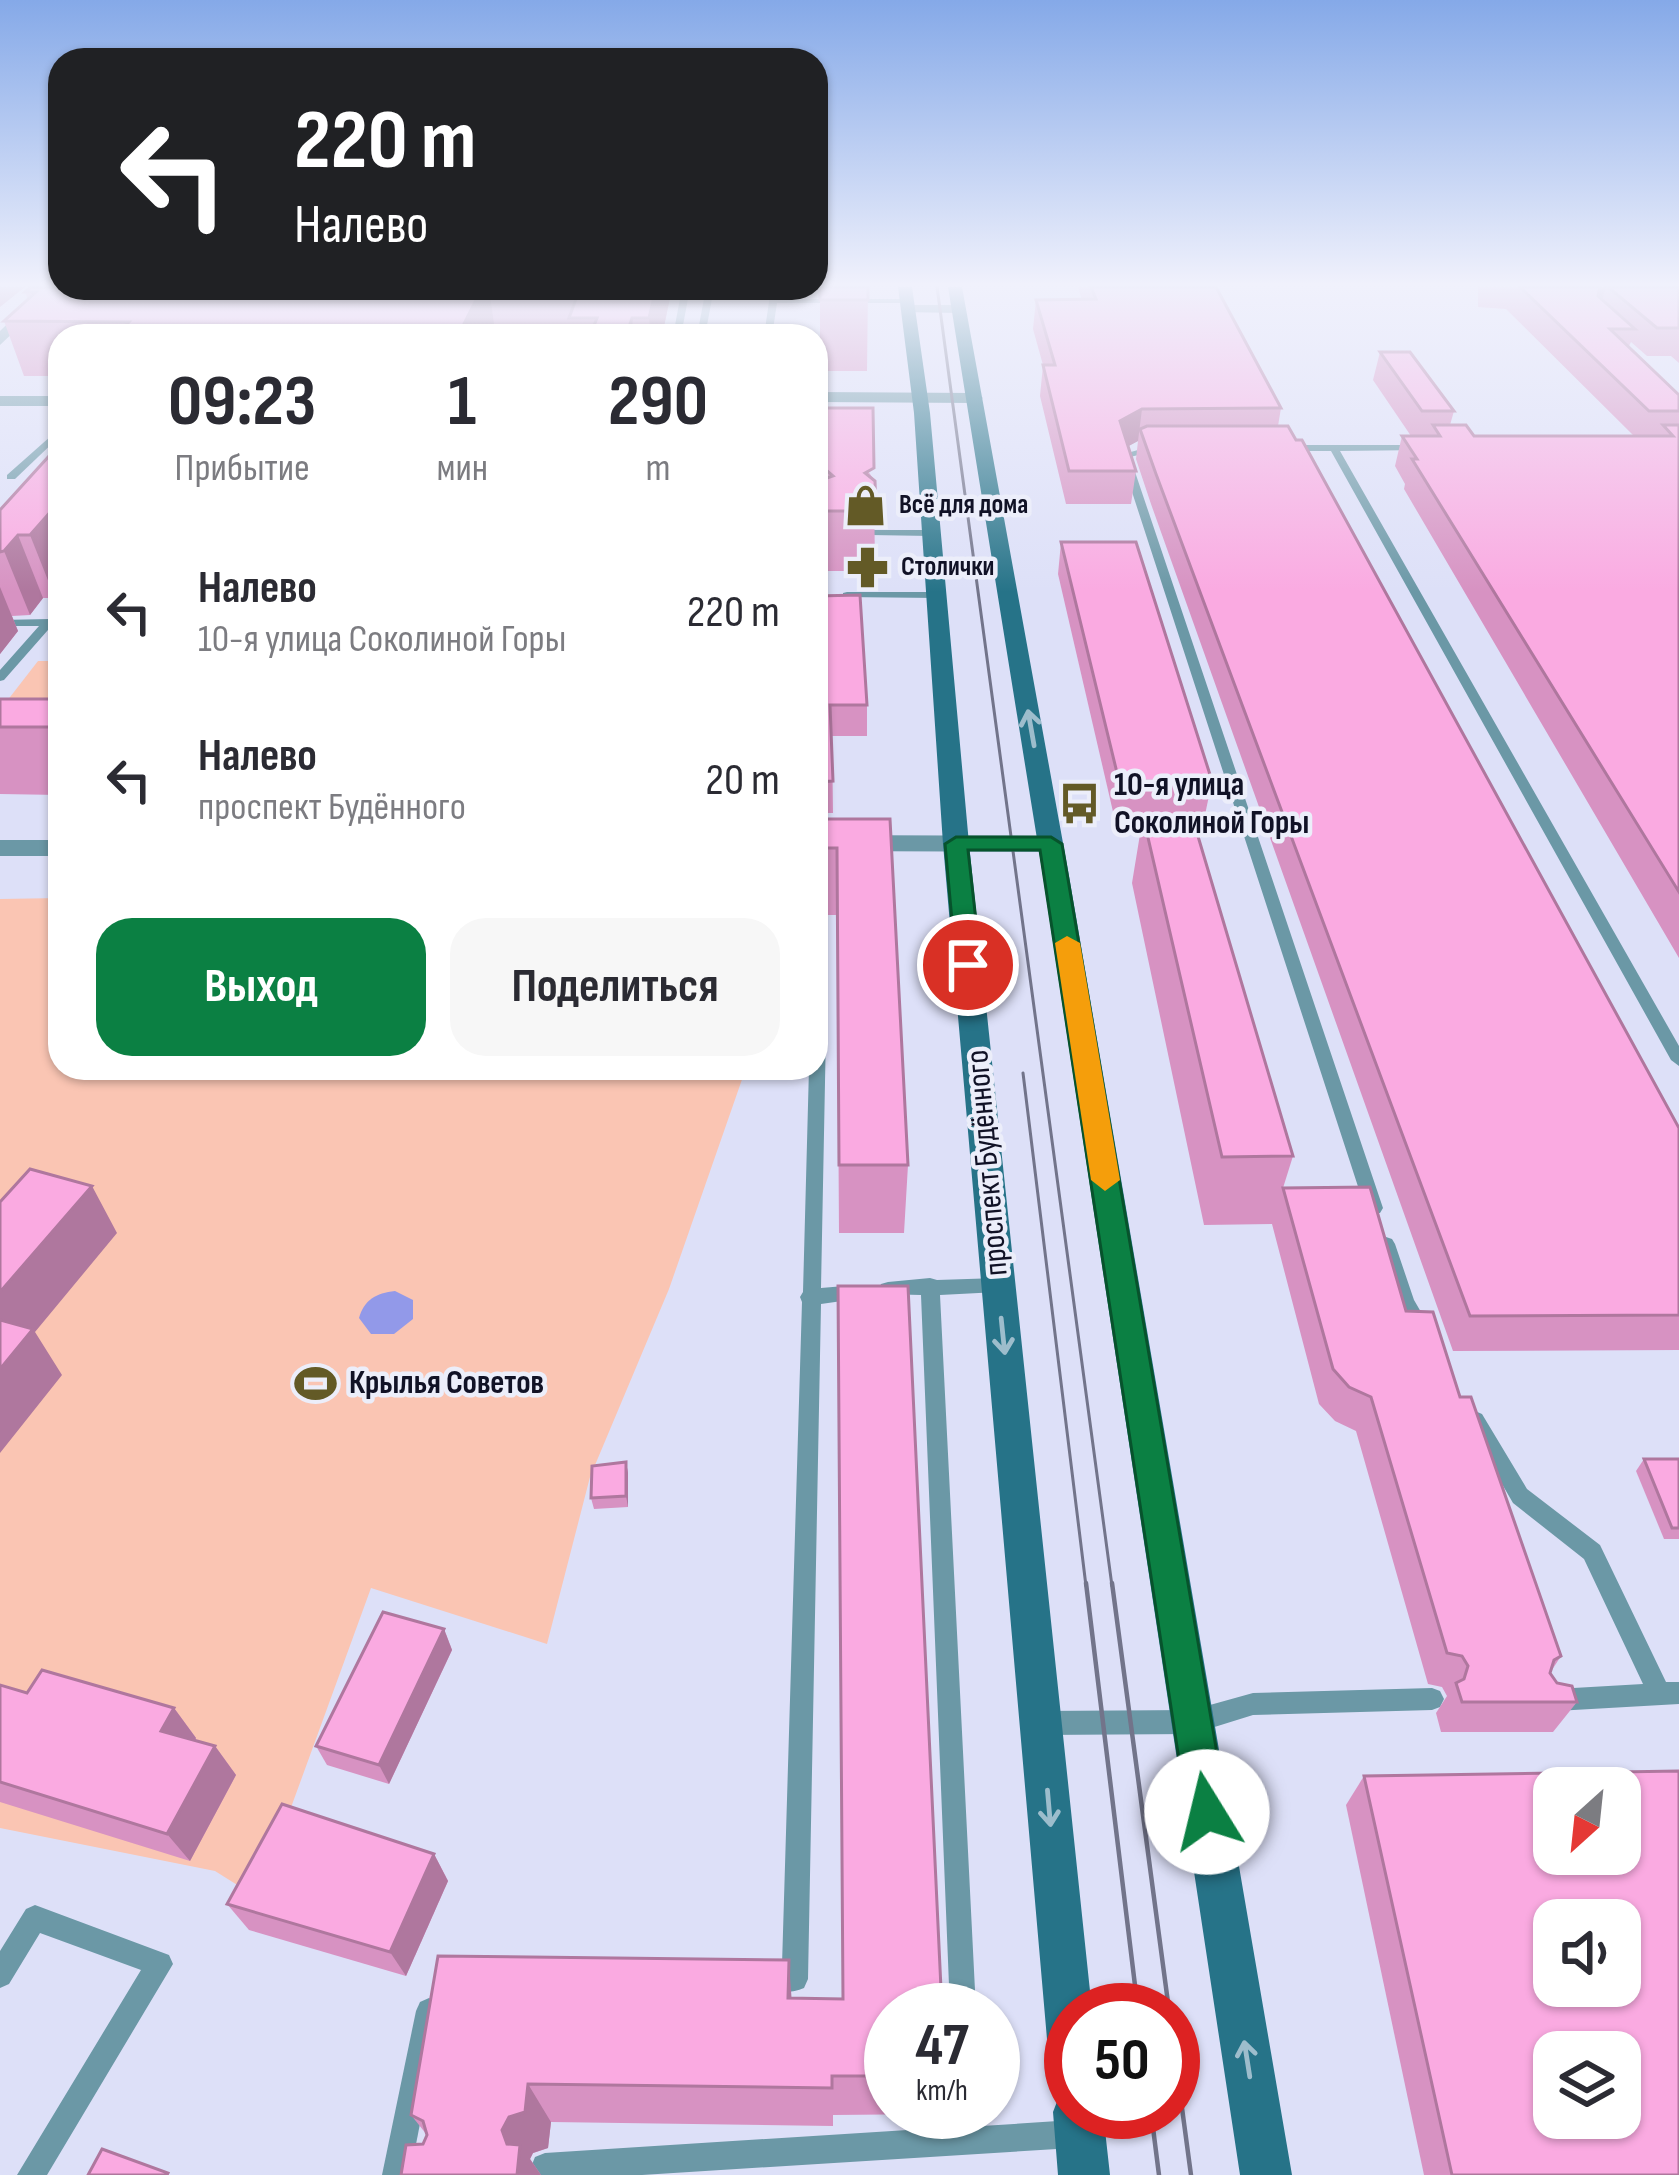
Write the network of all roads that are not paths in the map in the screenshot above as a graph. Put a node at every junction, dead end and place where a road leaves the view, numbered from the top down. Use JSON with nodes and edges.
{"nodes":[{"id":1,"x":919,"y":388,"type":"edge"},
{"id":2,"x":973,"y":388,"type":"edge"},
{"id":3,"x":828,"y":398,"type":"edge"},
{"id":4,"x":920,"y":398,"type":"junction"},
{"id":5,"x":975,"y":398,"type":"junction"},
{"id":6,"x":0,"y":400,"type":"edge"},
{"id":7,"x":48,"y":400,"type":"edge"},
{"id":8,"x":48,"y":442,"type":"edge"},
{"id":9,"x":1183,"y":448,"type":"edge"},
{"id":10,"x":1269,"y":448,"type":"edge"},
{"id":11,"x":1334,"y":448,"type":"junction"},
{"id":12,"x":1449,"y":448,"type":"edge"},
{"id":13,"x":26,"y":462,"type":"junction"},
{"id":14,"x":43,"y":463,"type":"edge"},
{"id":15,"x":11,"y":476,"type":"dead end"},
{"id":16,"x":874,"y":532,"type":"edge"},
{"id":17,"x":931,"y":533,"type":"junction"},
{"id":18,"x":848,"y":595,"type":"edge"},
{"id":19,"x":937,"y":595,"type":"junction"},
{"id":20,"x":48,"y":622,"type":"edge"},
{"id":21,"x":0,"y":623,"type":"edge"},
{"id":22,"x":48,"y":623,"type":"edge"},
{"id":23,"x":0,"y":676,"type":"edge"},
{"id":24,"x":828,"y":844,"type":"edge"},
{"id":25,"x":956,"y":844,"type":"junction"},
{"id":26,"x":1051,"y":844,"type":"junction"},
{"id":27,"x":0,"y":848,"type":"edge"},
{"id":28,"x":48,"y":848,"type":"edge"},
{"id":29,"x":1679,"y":1060,"type":"edge"},
{"id":30,"x":815,"y":1080,"type":"edge"},
{"id":31,"x":930,"y":1285,"type":"junction"},
{"id":32,"x":998,"y":1285,"type":"junction"},
{"id":33,"x":809,"y":1297,"type":"junction"},
{"id":34,"x":1428,"y":1341,"type":"edge"},
{"id":35,"x":1463,"y":1399,"type":"edge"},
{"id":36,"x":1669,"y":1693,"type":"edge"},
{"id":37,"x":1432,"y":1699,"type":"dead end"},
{"id":38,"x":1543,"y":1701,"type":"edge"},
{"id":39,"x":1192,"y":1722,"type":"junction"},
{"id":40,"x":1041,"y":1723,"type":"junction"},
{"id":41,"x":0,"y":1975,"type":"edge"},
{"id":42,"x":748,"y":1978,"type":"edge"},
{"id":43,"x":962,"y":1983,"type":"edge"},
{"id":44,"x":1066,"y":1983,"type":"edge"},
{"id":45,"x":433,"y":1995,"type":"edge"},
{"id":46,"x":1020,"y":2132,"type":"edge"},
{"id":47,"x":864,"y":2136,"type":"edge"},
{"id":48,"x":1081,"y":2140,"type":"edge"},
{"id":49,"x":545,"y":2168,"type":"dead end"},
{"id":50,"x":407,"y":2174,"type":"edge"},
{"id":51,"x":32,"y":2175,"type":"edge"},
{"id":52,"x":1266,"y":2175,"type":"edge"}],
"edges":[{"from":1,"to":4,"type":"main road","name":"проспект Будённого"},
{"from":2,"to":5,"type":"main road"},
{"from":3,"to":4,"type":"street"},
{"from":4,"to":5,"type":"street"},
{"from":4,"to":17,"type":"main road","name":"проспект Будённого"},
{"from":26,"to":5,"type":"main road","one_way":true},
{"from":6,"to":7,"type":"street"},
{"from":8,"to":13,"type":"lane"},
{"from":9,"to":34,"type":"lane"},
{"from":10,"to":11,"type":"lane"},
{"from":11,"to":12,"type":"lane"},
{"from":11,"to":29,"type":"lane"},
{"from":13,"to":14,"type":"lane"},
{"from":13,"to":15,"type":"lane"},
{"from":16,"to":17,"type":"lane"},
{"from":17,"to":19,"type":"main road","name":"проспект Будённого"},
{"from":18,"to":19,"type":"lane"},
{"from":19,"to":25,"type":"main road","name":"проспект Будённого"},
{"from":20,"to":21,"type":"lane"},
{"from":22,"to":23,"type":"lane"},
{"from":24,"to":25,"type":"street"},
{"from":25,"to":26,"type":"street"},
{"from":25,"to":32,"type":"main road","name":"проспект Будённого"},
{"from":26,"to":39,"type":"main road"},
{"from":27,"to":28,"type":"street"},
{"from":30,"to":33,"type":"lane"},
{"from":31,"to":32,"type":"lane"},
{"from":31,"to":33,"type":"lane"},
{"from":31,"to":43,"type":"lane"},
{"from":32,"to":40,"type":"main road","name":"проспект Будённого","one_way":true},
{"from":33,"to":42,"type":"lane"},
{"from":35,"to":36,"type":"lane"},
{"from":36,"to":38,"type":"lane"},
{"from":37,"to":39,"type":"lane"},
{"from":39,"to":40,"type":"lane"},
{"from":52,"to":39,"type":"main road","one_way":true},
{"from":40,"to":44,"type":"main road","name":"проспект Будённого","one_way":true},
{"from":41,"to":51,"type":"lane"},
{"from":45,"to":50,"type":"lane"},
{"from":46,"to":48,"type":"lane"},
{"from":47,"to":49,"type":"lane"}]}
